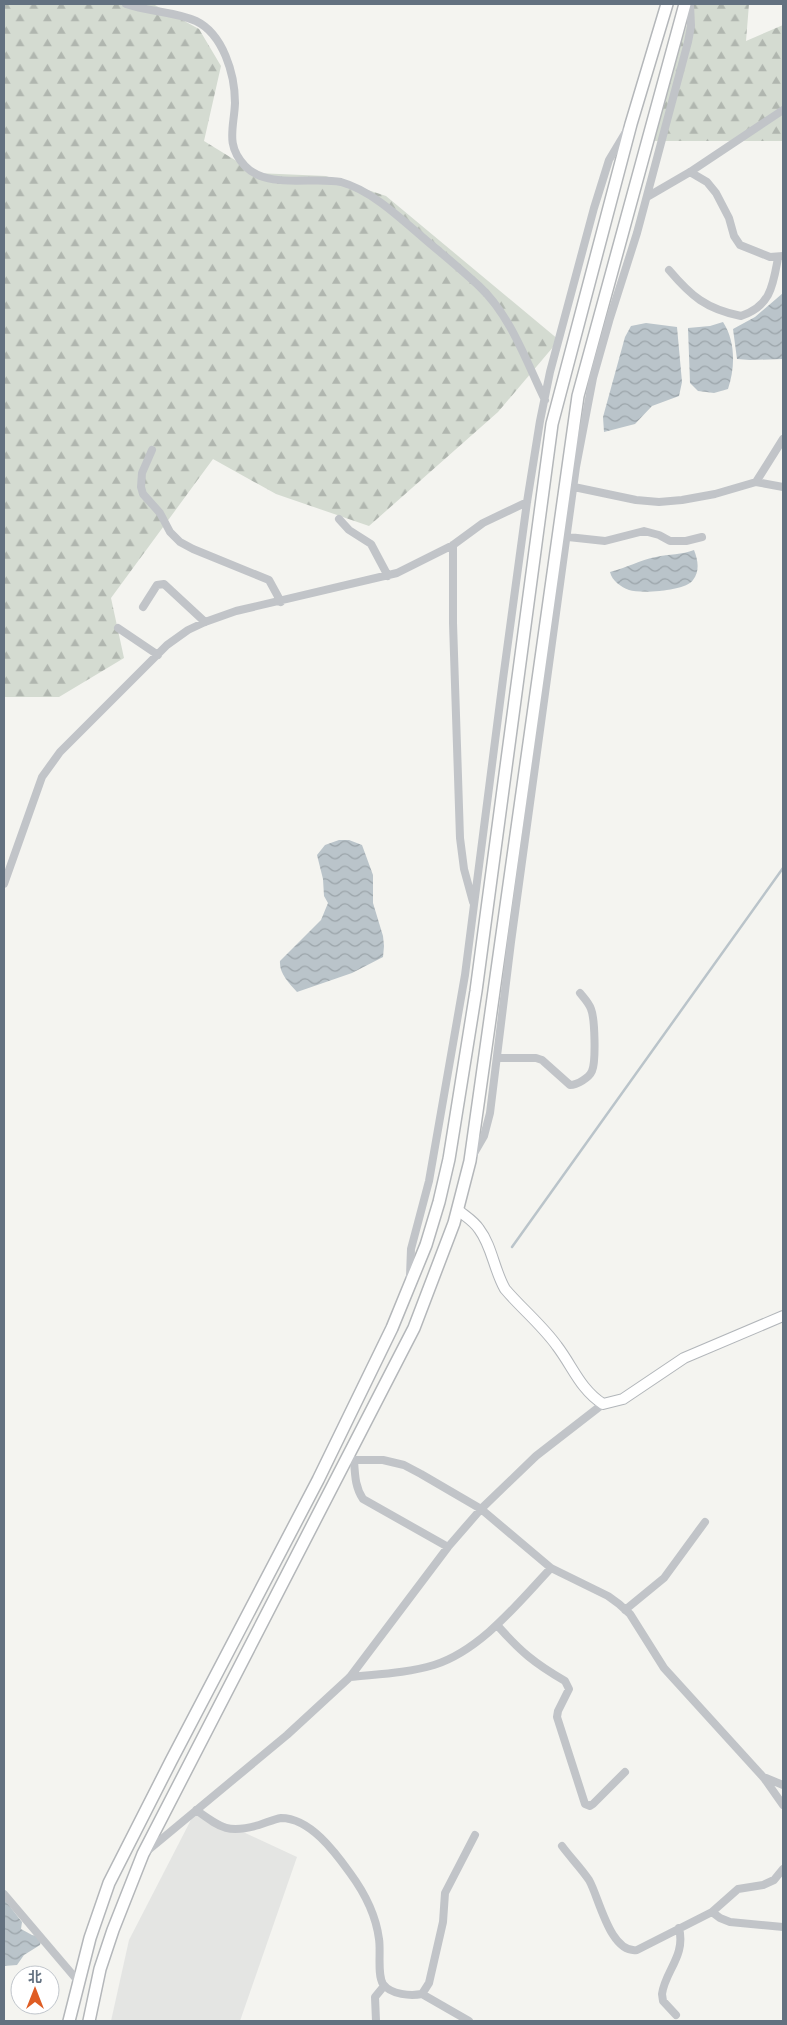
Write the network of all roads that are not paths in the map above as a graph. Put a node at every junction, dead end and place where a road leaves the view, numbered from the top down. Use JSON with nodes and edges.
{"nodes":[{"id":1,"x":126,"y":4,"type":"edge"},
{"id":2,"x":667,"y":4,"type":"edge"},
{"id":3,"x":685,"y":4,"type":"edge"},
{"id":4,"x":690,"y":4,"type":"edge"},
{"id":5,"x":783,"y":110,"type":"edge"},
{"id":6,"x":631,"y":124,"type":"junction"},
{"id":7,"x":690,"y":172,"type":"junction"},
{"id":8,"x":647,"y":197,"type":"junction"},
{"id":9,"x":781,"y":257,"type":"edge"},
{"id":10,"x":669,"y":270,"type":"dead end"},
{"id":11,"x":545,"y":400,"type":"junction"},
{"id":12,"x":783,"y":439,"type":"edge"},
{"id":13,"x":152,"y":450,"type":"dead end"},
{"id":14,"x":756,"y":482,"type":"junction"},
{"id":15,"x":574,"y":487,"type":"junction"},
{"id":16,"x":783,"y":487,"type":"edge"},
{"id":17,"x":527,"y":502,"type":"junction"},
{"id":18,"x":339,"y":519,"type":"dead end"},
{"id":19,"x":568,"y":537,"type":"junction"},
{"id":20,"x":702,"y":537,"type":"dead end"},
{"id":21,"x":453,"y":545,"type":"junction"},
{"id":22,"x":388,"y":576,"type":"junction"},
{"id":23,"x":281,"y":602,"type":"junction"},
{"id":24,"x":143,"y":607,"type":"dead end"},
{"id":25,"x":205,"y":622,"type":"junction"},
{"id":26,"x":118,"y":628,"type":"dead end"},
{"id":27,"x":158,"y":654,"type":"junction"},
{"id":28,"x":4,"y":884,"type":"edge"},
{"id":29,"x":474,"y":904,"type":"junction"},
{"id":30,"x":580,"y":993,"type":"dead end"},
{"id":31,"x":497,"y":1058,"type":"junction"},
{"id":32,"x":470,"y":1161,"type":"junction"},
{"id":33,"x":458,"y":1210,"type":"junction"},
{"id":34,"x":410,"y":1286,"type":"junction"},
{"id":35,"x":783,"y":1316,"type":"edge"},
{"id":36,"x":602,"y":1404,"type":"junction"},
{"id":37,"x":350,"y":1460,"type":"junction"},
{"id":38,"x":481,"y":1509,"type":"junction"},
{"id":39,"x":705,"y":1522,"type":"dead end"},
{"id":40,"x":448,"y":1547,"type":"junction"},
{"id":41,"x":551,"y":1568,"type":"junction"},
{"id":42,"x":625,"y":1610,"type":"junction"},
{"id":43,"x":497,"y":1625,"type":"junction"},
{"id":44,"x":350,"y":1677,"type":"junction"},
{"id":45,"x":625,"y":1772,"type":"dead end"},
{"id":46,"x":764,"y":1778,"type":"junction"},
{"id":47,"x":783,"y":1785,"type":"edge"},
{"id":48,"x":783,"y":1805,"type":"edge"},
{"id":49,"x":196,"y":1810,"type":"junction"},
{"id":50,"x":475,"y":1835,"type":"dead end"},
{"id":51,"x":562,"y":1846,"type":"dead end"},
{"id":52,"x":143,"y":1854,"type":"junction"},
{"id":53,"x":783,"y":1869,"type":"edge"},
{"id":54,"x":4,"y":1894,"type":"edge"},
{"id":55,"x":712,"y":1912,"type":"junction"},
{"id":56,"x":783,"y":1927,"type":"edge"},
{"id":57,"x":679,"y":1928,"type":"junction"},
{"id":58,"x":78,"y":1981,"type":"junction"},
{"id":59,"x":384,"y":1986,"type":"junction"},
{"id":60,"x":422,"y":1994,"type":"junction"},
{"id":61,"x":676,"y":2015,"type":"dead end"},
{"id":62,"x":69,"y":2021,"type":"edge"},
{"id":63,"x":89,"y":2021,"type":"edge"},
{"id":64,"x":376,"y":2021,"type":"edge"},
{"id":65,"x":469,"y":2021,"type":"edge"}],
"edges":[{"from":1,"to":11,"type":"street"},
{"from":2,"to":6,"type":"highway"},
{"from":3,"to":32,"type":"highway"},
{"from":4,"to":8,"type":"street"},
{"from":5,"to":7,"type":"street"},
{"from":6,"to":11,"type":"street"},
{"from":6,"to":34,"type":"highway"},
{"from":7,"to":8,"type":"street"},
{"from":7,"to":9,"type":"street"},
{"from":8,"to":15,"type":"street"},
{"from":9,"to":10,"type":"street"},
{"from":11,"to":17,"type":"street"},
{"from":12,"to":14,"type":"street"},
{"from":13,"to":23,"type":"street"},
{"from":14,"to":15,"type":"street"},
{"from":14,"to":16,"type":"street"},
{"from":15,"to":19,"type":"street"},
{"from":17,"to":21,"type":"street"},
{"from":17,"to":29,"type":"street"},
{"from":18,"to":22,"type":"street"},
{"from":19,"to":20,"type":"street"},
{"from":19,"to":31,"type":"street"},
{"from":21,"to":22,"type":"street"},
{"from":21,"to":29,"type":"street"},
{"from":22,"to":23,"type":"street"},
{"from":23,"to":25,"type":"street"},
{"from":24,"to":25,"type":"street"},
{"from":25,"to":27,"type":"street"},
{"from":26,"to":27,"type":"street"},
{"from":27,"to":28,"type":"street"},
{"from":29,"to":34,"type":"street"},
{"from":30,"to":31,"type":"street"},
{"from":31,"to":32,"type":"street"},
{"from":32,"to":33,"type":"highway"},
{"from":33,"to":36,"type":"main road"},
{"from":33,"to":37,"type":"highway"},
{"from":34,"to":58,"type":"highway"},
{"from":35,"to":36,"type":"main road"},
{"from":36,"to":38,"type":"street"},
{"from":37,"to":38,"type":"street"},
{"from":37,"to":40,"type":"street"},
{"from":37,"to":52,"type":"highway"},
{"from":38,"to":40,"type":"street"},
{"from":38,"to":41,"type":"street"},
{"from":39,"to":42,"type":"street"},
{"from":40,"to":44,"type":"street"},
{"from":41,"to":42,"type":"street"},
{"from":41,"to":43,"type":"street"},
{"from":42,"to":46,"type":"street"},
{"from":43,"to":44,"type":"street"},
{"from":43,"to":45,"type":"street"},
{"from":44,"to":49,"type":"street"},
{"from":46,"to":47,"type":"street"},
{"from":46,"to":48,"type":"street"},
{"from":49,"to":52,"type":"street"},
{"from":49,"to":59,"type":"street"},
{"from":50,"to":60,"type":"street"},
{"from":51,"to":57,"type":"street"},
{"from":52,"to":63,"type":"highway"},
{"from":53,"to":55,"type":"street"},
{"from":54,"to":58,"type":"street"},
{"from":55,"to":56,"type":"street"},
{"from":55,"to":57,"type":"street"},
{"from":57,"to":61,"type":"street"},
{"from":58,"to":62,"type":"highway"},
{"from":59,"to":60,"type":"street"},
{"from":59,"to":64,"type":"street"},
{"from":60,"to":65,"type":"street"}]}
